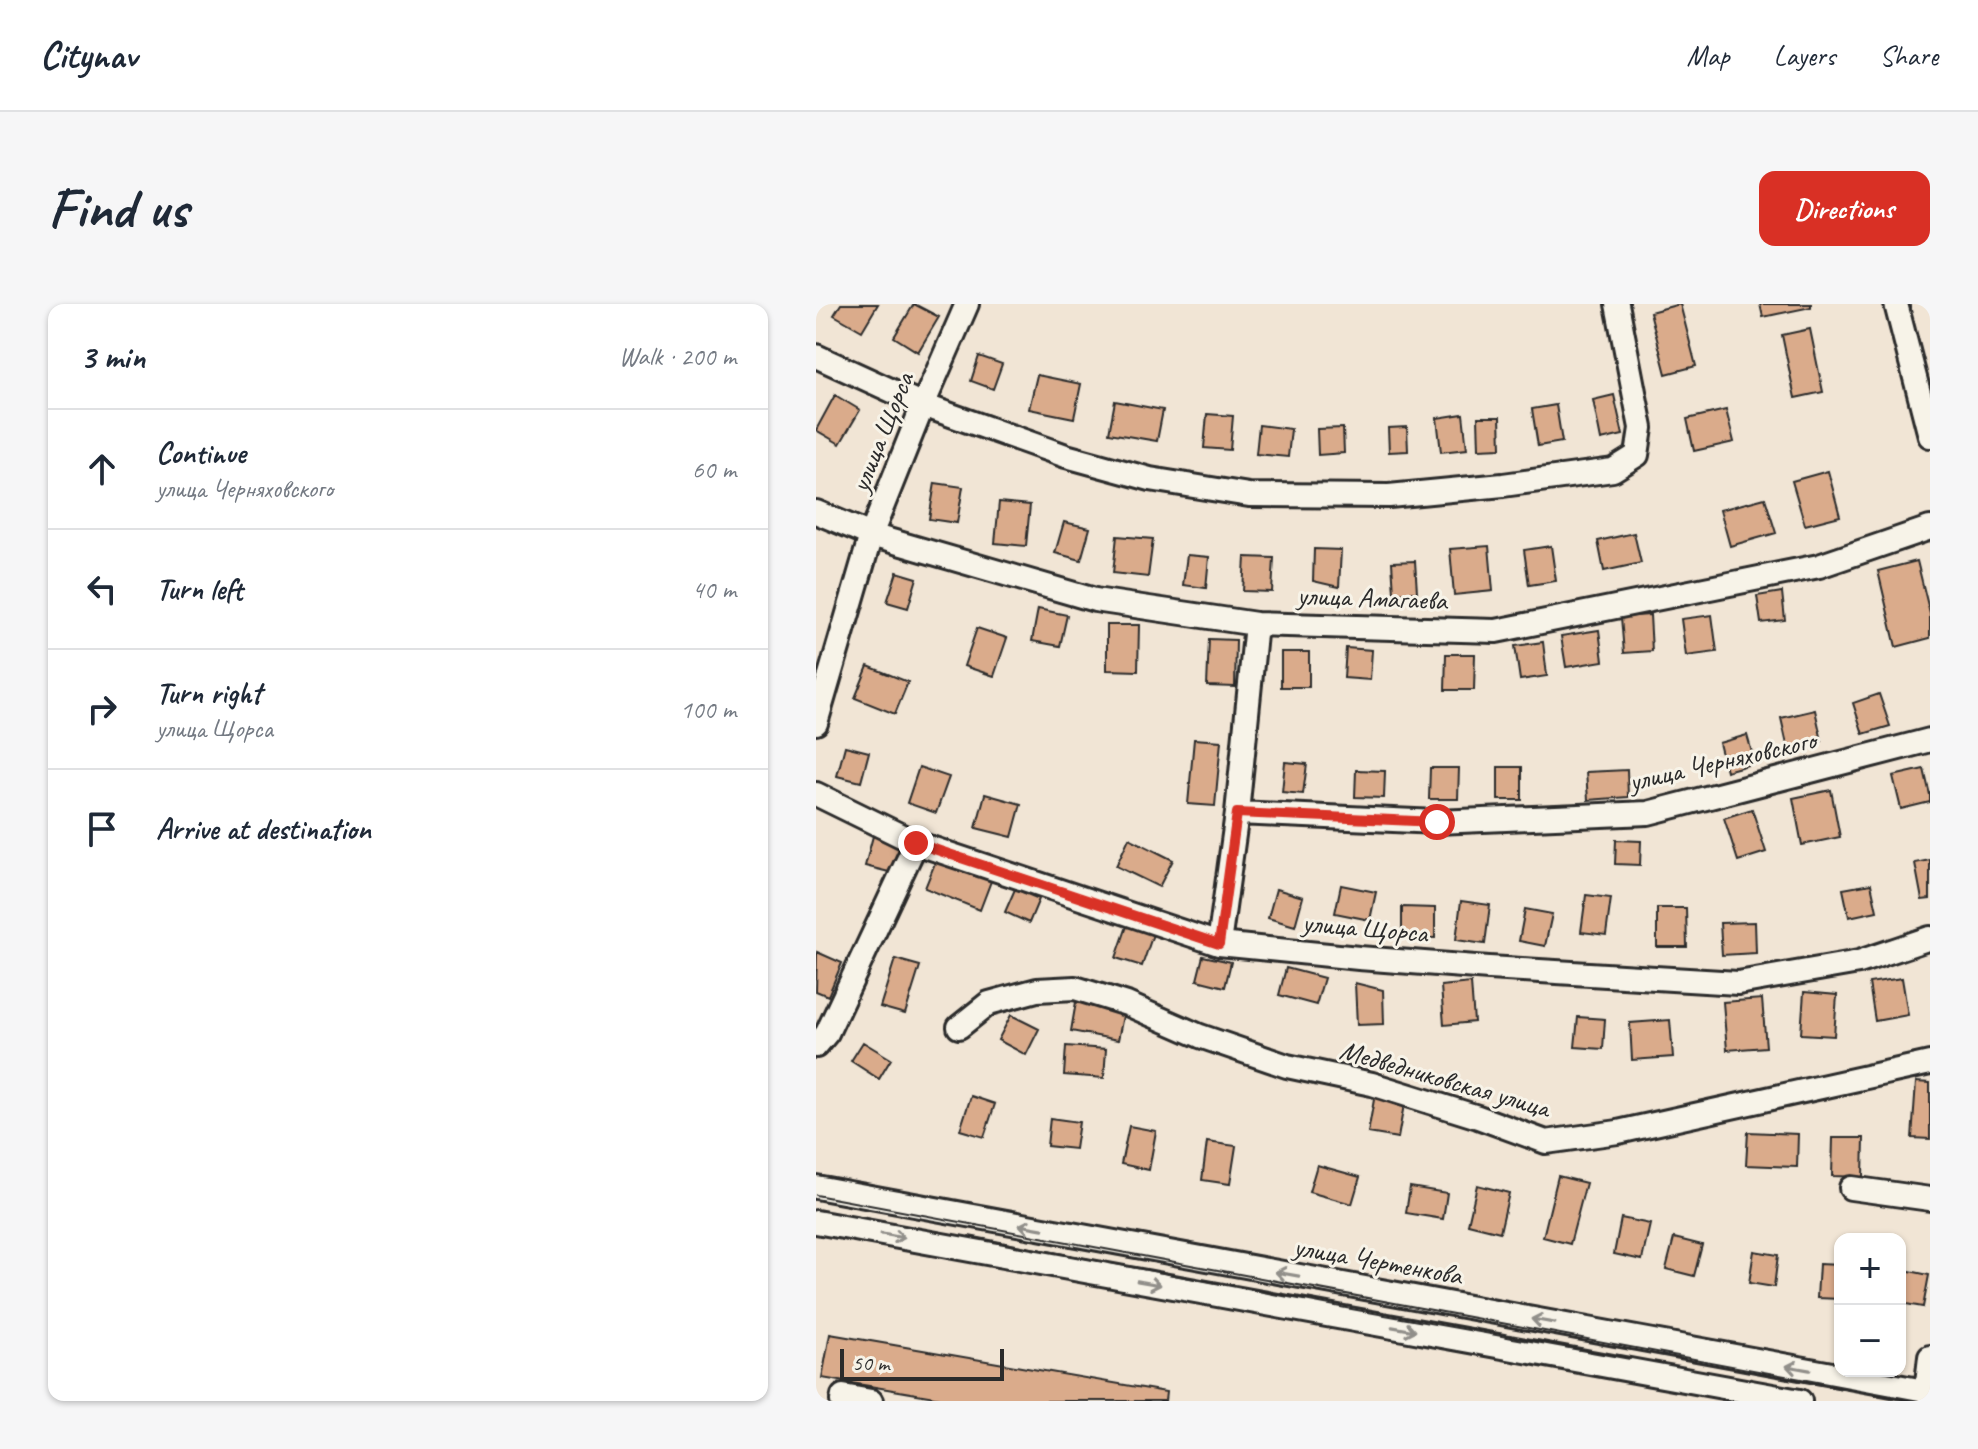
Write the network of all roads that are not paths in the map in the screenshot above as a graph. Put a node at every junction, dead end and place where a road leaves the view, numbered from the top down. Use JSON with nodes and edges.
{"nodes":[{"id":1,"x":967,"y":304,"type":"edge"},
{"id":2,"x":1617,"y":304,"type":"edge"},
{"id":3,"x":1896,"y":304,"type":"edge"},
{"id":4,"x":816,"y":356,"type":"edge"},
{"id":5,"x":923,"y":405,"type":"junction"},
{"id":6,"x":1930,"y":436,"type":"edge"},
{"id":7,"x":816,"y":512,"type":"edge"},
{"id":8,"x":1930,"y":528,"type":"edge"},
{"id":9,"x":871,"y":535,"type":"junction"},
{"id":10,"x":1256,"y":624,"type":"junction"},
{"id":11,"x":816,"y":723,"type":"edge"},
{"id":12,"x":1930,"y":740,"type":"edge"},
{"id":13,"x":816,"y":794,"type":"edge"},
{"id":14,"x":1237,"y":813,"type":"junction"},
{"id":15,"x":916,"y":843,"type":"junction"},
{"id":16,"x":1930,"y":938,"type":"edge"},
{"id":17,"x":1219,"y":944,"type":"junction"},
{"id":18,"x":959,"y":1027,"type":"dead end"},
{"id":19,"x":816,"y":1046,"type":"edge"},
{"id":20,"x":1930,"y":1063,"type":"edge"},
{"id":21,"x":816,"y":1187,"type":"edge"},
{"id":22,"x":1851,"y":1188,"type":"dead end"},
{"id":23,"x":1930,"y":1199,"type":"edge"},
{"id":24,"x":816,"y":1222,"type":"edge"},
{"id":25,"x":1930,"y":1357,"type":"edge"},
{"id":26,"x":1928,"y":1392,"type":"edge"},
{"id":27,"x":842,"y":1401,"type":"edge"},
{"id":28,"x":871,"y":1401,"type":"edge"},
{"id":29,"x":1800,"y":1401,"type":"edge"}],
"edges":[{"from":1,"to":5,"type":"street","name":"улица Щорса"},
{"from":2,"to":5,"type":"street"},
{"from":3,"to":6,"type":"street"},
{"from":4,"to":5,"type":"street"},
{"from":5,"to":9,"type":"street","name":"улица Щорса"},
{"from":7,"to":9,"type":"street","name":"улица Амагаева"},
{"from":8,"to":10,"type":"street","name":"улица Амагаева"},
{"from":9,"to":10,"type":"street","name":"улица Амагаева"},
{"from":9,"to":11,"type":"street","name":"улица Щорса"},
{"from":10,"to":14,"type":"street"},
{"from":12,"to":14,"type":"street","name":"улица Черняховского"},
{"from":13,"to":15,"type":"street","name":"улица Щорса"},
{"from":14,"to":17,"type":"street"},
{"from":15,"to":17,"type":"street","name":"улица Щорса"},
{"from":15,"to":19,"type":"street"},
{"from":16,"to":17,"type":"street","name":"улица Щорса"},
{"from":18,"to":20,"type":"street","name":"Медведниковская улица"},
{"from":26,"to":21,"type":"street","name":"улица Чертенкова","one_way":true},
{"from":22,"to":23,"type":"street"},
{"from":24,"to":29,"type":"street","one_way":true},
{"from":25,"to":26,"type":"street"},
{"from":27,"to":28,"type":"street"}]}
